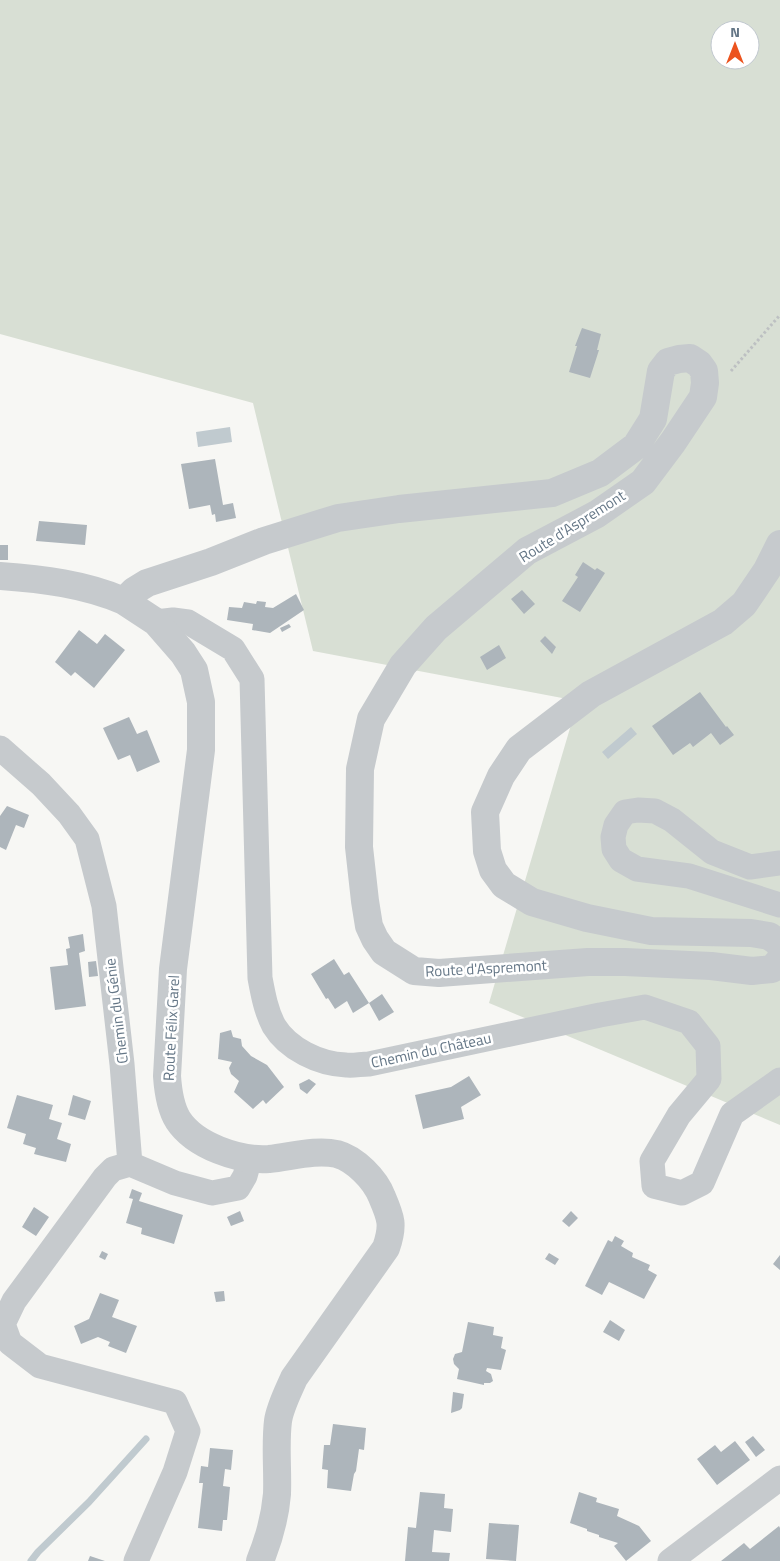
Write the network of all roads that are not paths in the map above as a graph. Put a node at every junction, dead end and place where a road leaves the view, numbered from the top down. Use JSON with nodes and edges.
{"nodes":[{"id":1,"x":780,"y":544,"type":"edge"},
{"id":2,"x":0,"y":576,"type":"edge"},
{"id":3,"x":124,"y":601,"type":"junction"},
{"id":4,"x":156,"y":622,"type":"junction"},
{"id":5,"x":0,"y":748,"type":"edge"},
{"id":6,"x":780,"y":863,"type":"edge"},
{"id":7,"x":780,"y":905,"type":"edge"},
{"id":8,"x":780,"y":946,"type":"edge"},
{"id":9,"x":780,"y":960,"type":"edge"},
{"id":10,"x":780,"y":1080,"type":"edge"},
{"id":11,"x":250,"y":1158,"type":"junction"},
{"id":12,"x":130,"y":1164,"type":"junction"},
{"id":13,"x":780,"y":1478,"type":"edge"},
{"id":14,"x":136,"y":1561,"type":"edge"},
{"id":15,"x":260,"y":1561,"type":"edge"},
{"id":16,"x":670,"y":1561,"type":"edge"}],
"edges":[{"from":1,"to":8,"type":"street"},
{"from":2,"to":3,"type":"street"},
{"from":3,"to":4,"type":"street","name":"Route Félix Garel"},
{"from":3,"to":9,"type":"street","name":"Route d'Aspremont"},
{"from":4,"to":10,"type":"street","name":"Chemin du Château"},
{"from":4,"to":11,"type":"street","name":"Route Félix Garel"},
{"from":5,"to":12,"type":"street","name":"Chemin du Génie"},
{"from":6,"to":7,"type":"street"},
{"from":11,"to":12,"type":"street"},
{"from":11,"to":15,"type":"street","name":"Route Félix Garel"},
{"from":12,"to":14,"type":"street"},
{"from":13,"to":16,"type":"street"}]}
